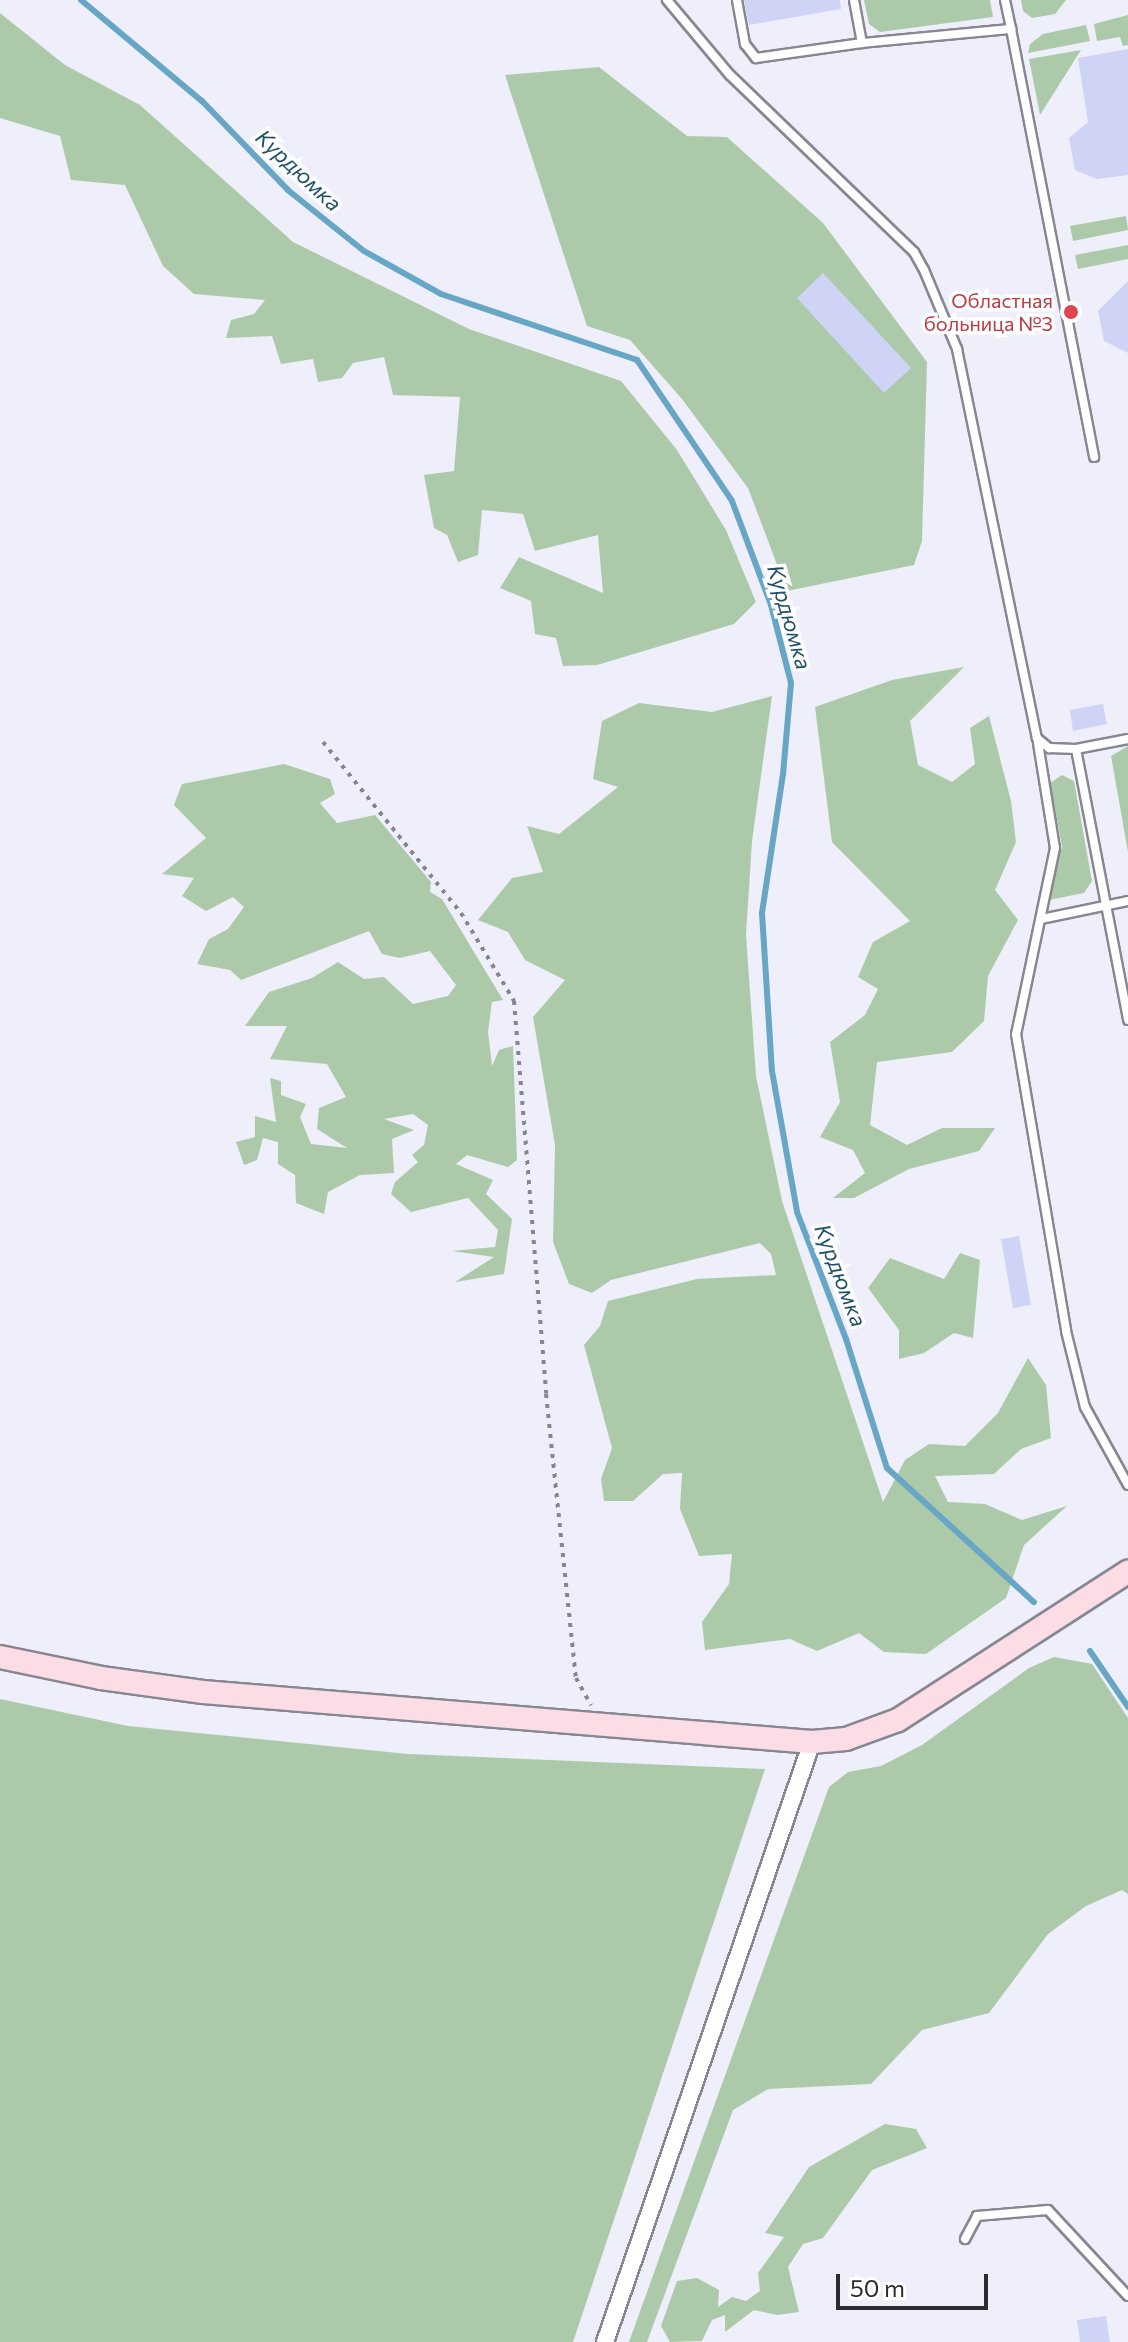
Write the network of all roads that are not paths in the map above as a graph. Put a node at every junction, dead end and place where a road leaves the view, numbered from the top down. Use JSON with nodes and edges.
{"nodes":[{"id":1,"x":667,"y":0,"type":"edge"},
{"id":2,"x":737,"y":0,"type":"edge"},
{"id":3,"x":854,"y":0,"type":"edge"},
{"id":4,"x":1005,"y":0,"type":"edge"},
{"id":5,"x":1011,"y":29,"type":"junction"},
{"id":6,"x":862,"y":43,"type":"junction"},
{"id":7,"x":1094,"y":457,"type":"dead end"},
{"id":8,"x":1037,"y":738,"type":"junction"},
{"id":9,"x":1128,"y":739,"type":"edge"},
{"id":10,"x":1076,"y":749,"type":"junction"},
{"id":11,"x":1128,"y":901,"type":"edge"},
{"id":12,"x":1106,"y":905,"type":"junction"},
{"id":13,"x":1041,"y":919,"type":"junction"},
{"id":14,"x":1128,"y":1020,"type":"edge"},
{"id":15,"x":1128,"y":1485,"type":"edge"},
{"id":16,"x":1128,"y":1572,"type":"edge"},
{"id":17,"x":0,"y":1657,"type":"edge"},
{"id":18,"x":812,"y":1742,"type":"junction"},
{"id":19,"x":965,"y":2239,"type":"dead end"},
{"id":20,"x":1128,"y":2296,"type":"edge"},
{"id":21,"x":605,"y":2342,"type":"edge"}],
"edges":[{"from":1,"to":8,"type":"lane"},
{"from":2,"to":6,"type":"lane"},
{"from":3,"to":6,"type":"lane"},
{"from":4,"to":5,"type":"lane"},
{"from":5,"to":6,"type":"lane"},
{"from":5,"to":7,"type":"lane"},
{"from":8,"to":10,"type":"lane"},
{"from":8,"to":13,"type":"lane"},
{"from":9,"to":10,"type":"lane"},
{"from":10,"to":12,"type":"lane"},
{"from":11,"to":12,"type":"lane"},
{"from":12,"to":13,"type":"lane"},
{"from":12,"to":14,"type":"lane"},
{"from":13,"to":15,"type":"lane"},
{"from":16,"to":18,"type":"main road"},
{"from":17,"to":18,"type":"main road"},
{"from":18,"to":21,"type":"street"},
{"from":19,"to":20,"type":"lane"}]}
